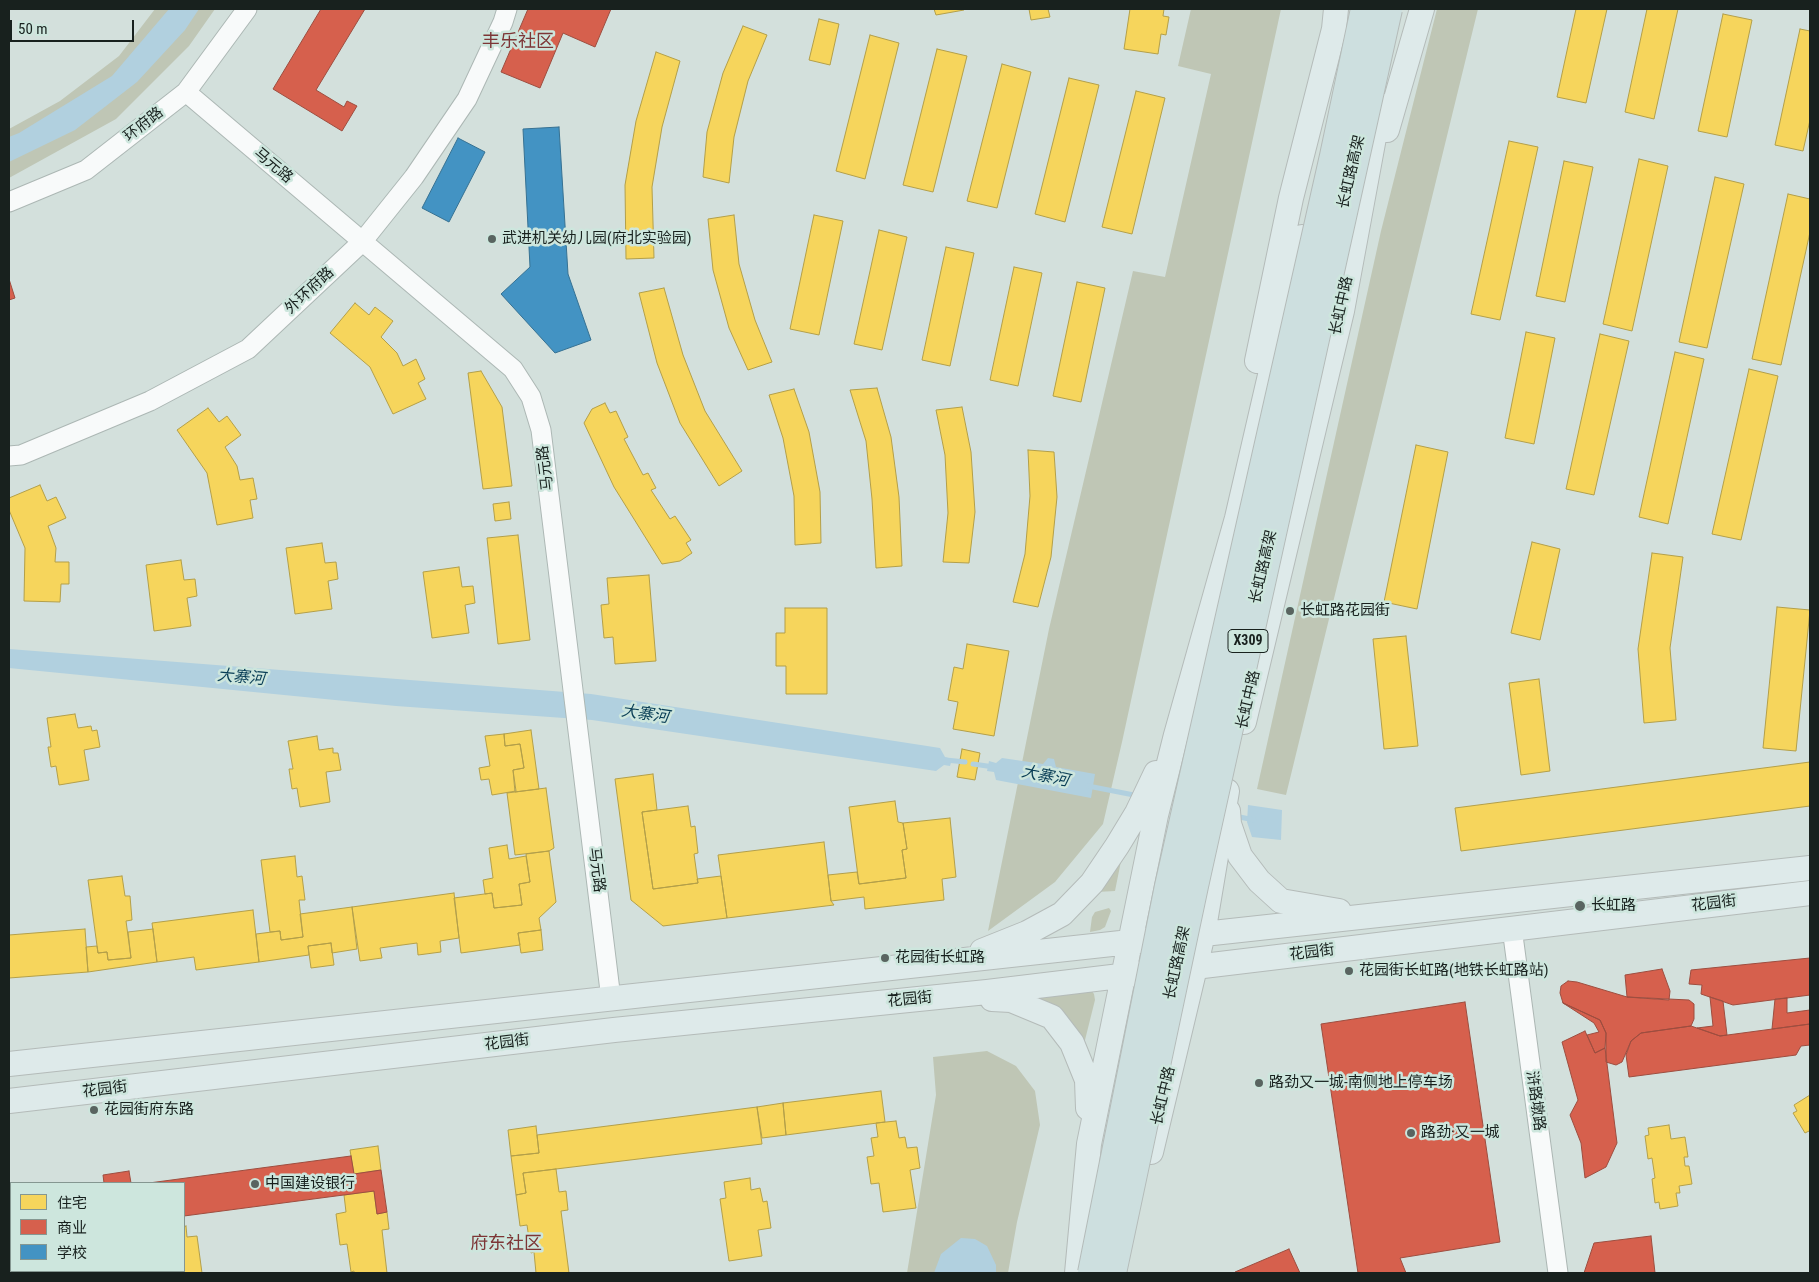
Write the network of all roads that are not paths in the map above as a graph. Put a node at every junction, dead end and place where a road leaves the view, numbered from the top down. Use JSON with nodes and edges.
{"nodes":[{"id":1,"x":247,"y":9,"type":"edge"},
{"id":2,"x":507,"y":9,"type":"edge"},
{"id":3,"x":1336,"y":9,"type":"edge"},
{"id":4,"x":1354,"y":9,"type":"edge"},
{"id":5,"x":1365,"y":9,"type":"edge"},
{"id":6,"x":1388,"y":9,"type":"edge"},
{"id":7,"x":1397,"y":9,"type":"edge"},
{"id":8,"x":1422,"y":9,"type":"edge"},
{"id":9,"x":186,"y":92,"type":"junction"},
{"id":10,"x":1356,"y":156,"type":"junction"},
{"id":11,"x":9,"y":202,"type":"edge"},
{"id":12,"x":362,"y":242,"type":"junction"},
{"id":13,"x":1354,"y":243,"type":"junction"},
{"id":14,"x":9,"y":456,"type":"edge"},
{"id":15,"x":1176,"y":735,"type":"junction"},
{"id":16,"x":1146,"y":814,"type":"junction"},
{"id":17,"x":1226,"y":823,"type":"junction"},
{"id":18,"x":1810,"y":868,"type":"edge"},
{"id":19,"x":1810,"y":893,"type":"edge"},
{"id":20,"x":1365,"y":916,"type":"junction"},
{"id":21,"x":1512,"y":928,"type":"junction"},
{"id":22,"x":1203,"y":934,"type":"junction"},
{"id":23,"x":1130,"y":942,"type":"junction"},
{"id":24,"x":942,"y":963,"type":"junction"},
{"id":25,"x":1195,"y":967,"type":"junction"},
{"id":26,"x":1123,"y":976,"type":"junction"},
{"id":27,"x":943,"y":996,"type":"junction"},
{"id":28,"x":612,"y":998,"type":"junction"},
{"id":29,"x":1110,"y":1039,"type":"junction"},
{"id":30,"x":1175,"y":1051,"type":"junction"},
{"id":31,"x":9,"y":1064,"type":"edge"},
{"id":32,"x":9,"y":1101,"type":"edge"},
{"id":33,"x":1089,"y":1144,"type":"junction"},
{"id":34,"x":1077,"y":1273,"type":"edge"},
{"id":35,"x":1092,"y":1273,"type":"edge"},
{"id":36,"x":1112,"y":1273,"type":"edge"},
{"id":37,"x":1124,"y":1273,"type":"edge"},
{"id":38,"x":1558,"y":1273,"type":"edge"}],
"edges":[{"from":1,"to":9,"type":"street","name":"环府路"},
{"from":2,"to":12,"type":"street","name":"外环府路"},
{"from":3,"to":15,"type":"main road"},
{"from":4,"to":15,"type":"main road","number":"X309"},
{"from":5,"to":35,"type":"highway","name":"长虹路高架","number":"X309","bridge":true},
{"from":6,"to":10,"type":"highway","name":"长虹路高架","number":"X309","bridge":true},
{"from":7,"to":10,"type":"highway","bridge":true},
{"from":7,"to":13,"type":"main road","name":"长虹中路"},
{"from":8,"to":13,"type":"main road"},
{"from":9,"to":11,"type":"street","name":"环府路"},
{"from":9,"to":12,"type":"street","name":"马元路"},
{"from":10,"to":36,"type":"highway","name":"长虹路高架","number":"X309","bridge":true},
{"from":12,"to":14,"type":"street","name":"外环府路"},
{"from":12,"to":28,"type":"street","name":"马元路"},
{"from":13,"to":17,"type":"main road","name":"长虹中路"},
{"from":15,"to":16,"type":"main road"},
{"from":16,"to":23,"type":"main road"},
{"from":16,"to":24,"type":"main road"},
{"from":17,"to":20,"type":"main road"},
{"from":17,"to":22,"type":"main road","name":"长虹中路"},
{"from":18,"to":20,"type":"main road","name":"花园街"},
{"from":19,"to":21,"type":"main road","name":"花园街"},
{"from":20,"to":22,"type":"main road","name":"花园街"},
{"from":21,"to":25,"type":"main road","name":"花园街"},
{"from":21,"to":38,"type":"street","name":"浒路墩路"},
{"from":22,"to":23,"type":"main road","name":"花园街"},
{"from":22,"to":25,"type":"main road","name":"长虹中路"},
{"from":23,"to":24,"type":"main road","name":"花园街"},
{"from":23,"to":26,"type":"main road"},
{"from":24,"to":28,"type":"main road","name":"花园街"},
{"from":25,"to":26,"type":"main road","name":"花园街"},
{"from":25,"to":30,"type":"main road","name":"长虹中路"},
{"from":26,"to":27,"type":"main road","name":"花园街"},
{"from":26,"to":29,"type":"main road"},
{"from":27,"to":32,"type":"main road","name":"花园街"},
{"from":27,"to":33,"type":"main road"},
{"from":28,"to":31,"type":"main road","name":"花园街"},
{"from":29,"to":30,"type":"main road"},
{"from":29,"to":33,"type":"main road"},
{"from":30,"to":37,"type":"main road","name":"长虹中路"},
{"from":33,"to":34,"type":"main road"}]}
